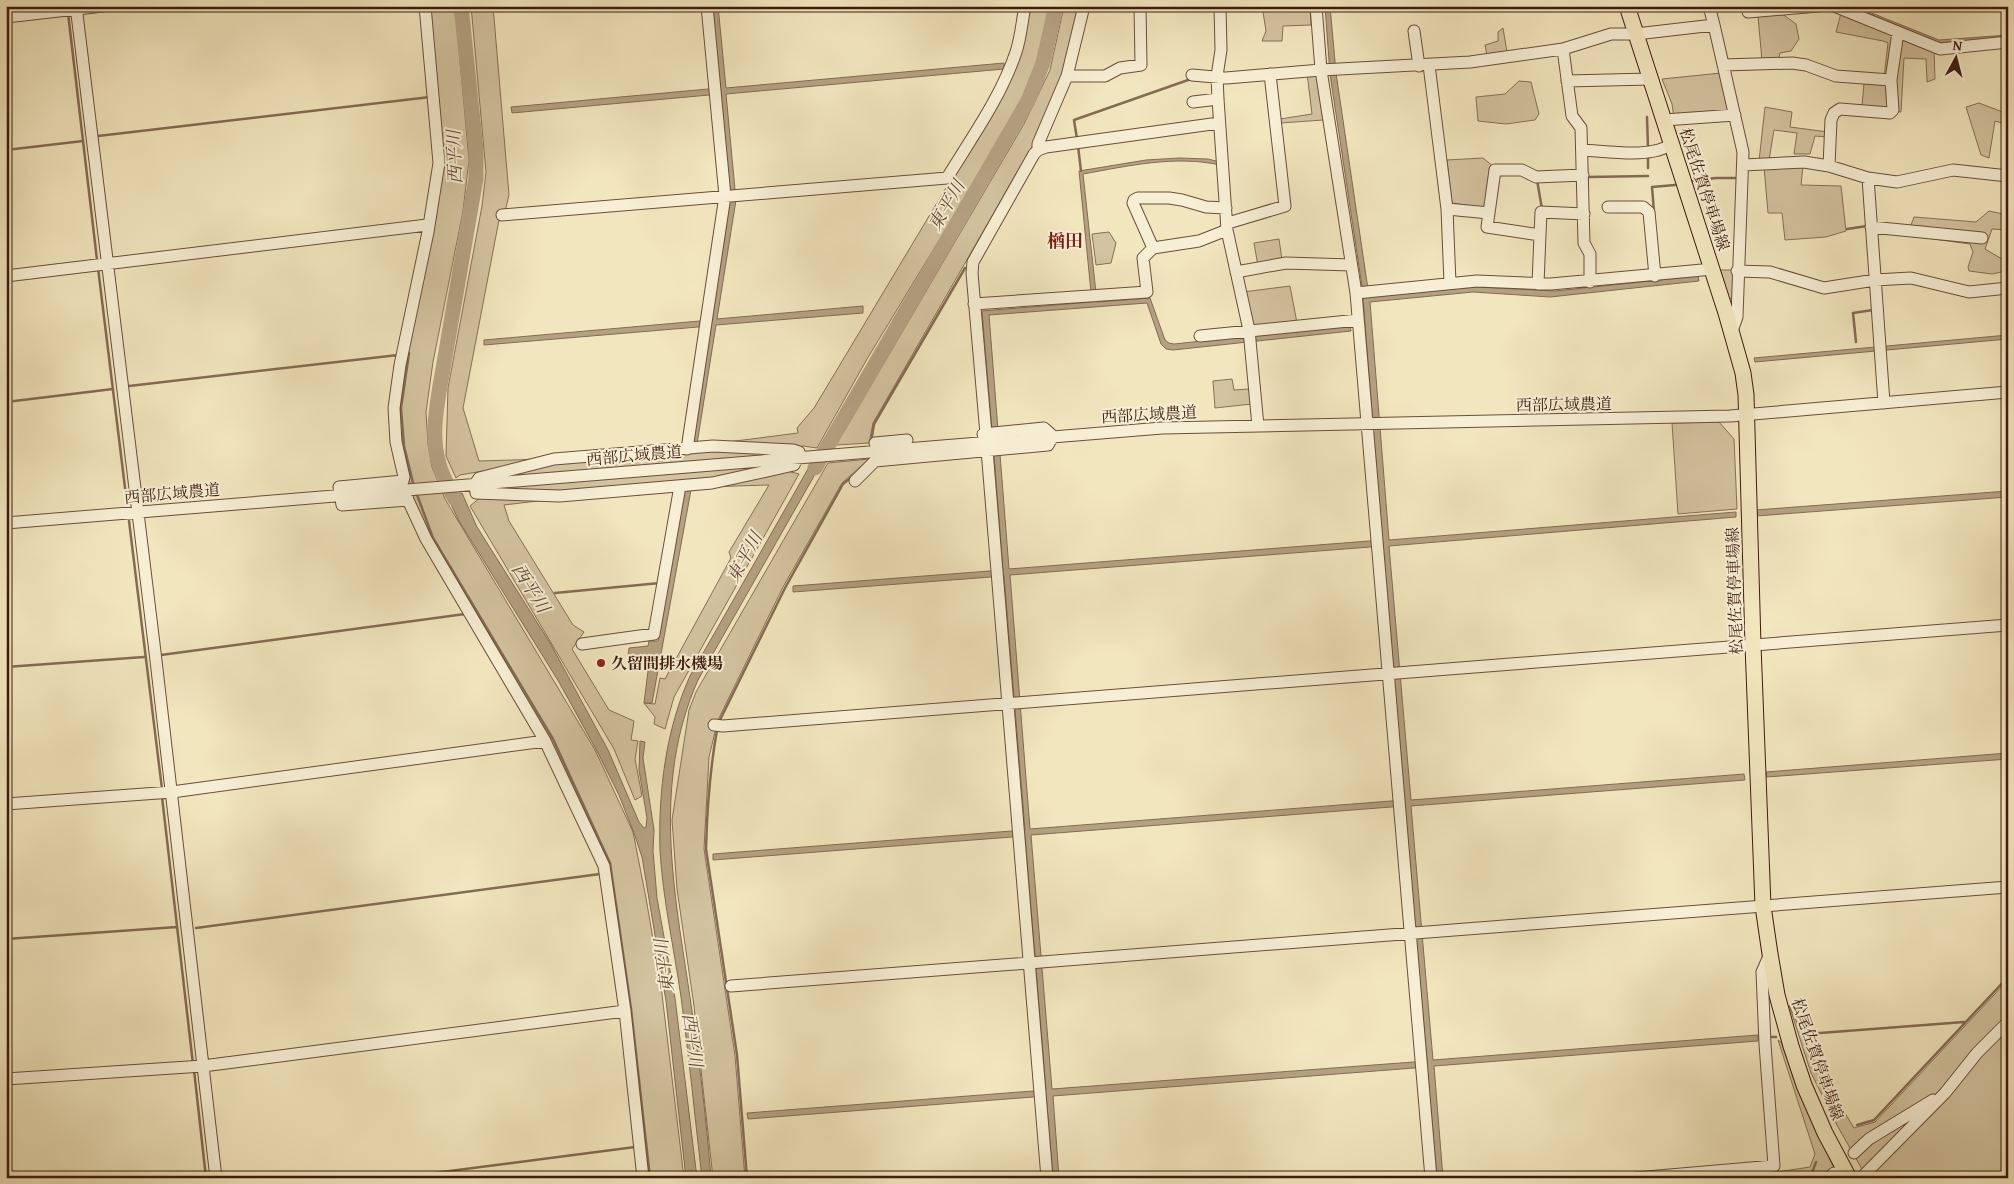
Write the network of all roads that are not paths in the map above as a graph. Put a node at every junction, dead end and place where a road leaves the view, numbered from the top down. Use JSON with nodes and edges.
{"nodes":[{"id":1,"x":103,"y":6,"type":"edge"},
{"id":2,"x":424,"y":6,"type":"edge"},
{"id":3,"x":707,"y":6,"type":"edge"},
{"id":4,"x":1025,"y":6,"type":"edge"},
{"id":5,"x":1084,"y":6,"type":"edge"},
{"id":6,"x":1140,"y":6,"type":"edge"},
{"id":7,"x":1220,"y":6,"type":"edge"},
{"id":8,"x":1316,"y":6,"type":"edge"},
{"id":9,"x":1627,"y":6,"type":"edge"},
{"id":10,"x":1709,"y":6,"type":"edge"},
{"id":11,"x":1747,"y":6,"type":"edge"},
{"id":12,"x":1819,"y":6,"type":"edge"},
{"id":13,"x":1834,"y":6,"type":"edge"},
{"id":14,"x":72,"y":9,"type":"edge"},
{"id":15,"x":6,"y":17,"type":"edge"},
{"id":16,"x":1714,"y":25,"type":"junction"},
{"id":17,"x":1414,"y":31,"type":"dead end"},
{"id":18,"x":1898,"y":32,"type":"junction"},
{"id":19,"x":1636,"y":34,"type":"junction"},
{"id":20,"x":2008,"y":42,"type":"edge"},
{"id":21,"x":1563,"y":49,"type":"junction"},
{"id":22,"x":1424,"y":65,"type":"junction"},
{"id":23,"x":1723,"y":65,"type":"junction"},
{"id":24,"x":1329,"y":69,"type":"junction"},
{"id":25,"x":1270,"y":74,"type":"junction"},
{"id":26,"x":1192,"y":75,"type":"dead end"},
{"id":27,"x":1067,"y":76,"type":"junction"},
{"id":28,"x":1217,"y":76,"type":"junction"},
{"id":29,"x":1650,"y":79,"type":"junction"},
{"id":30,"x":1891,"y":80,"type":"junction"},
{"id":31,"x":1568,"y":82,"type":"junction"},
{"id":32,"x":1218,"y":100,"type":"junction"},
{"id":33,"x":1193,"y":102,"type":"dead end"},
{"id":34,"x":1735,"y":115,"type":"junction"},
{"id":35,"x":1664,"y":120,"type":"junction"},
{"id":36,"x":1219,"y":123,"type":"junction"},
{"id":37,"x":1671,"y":144,"type":"junction"},
{"id":38,"x":1038,"y":150,"type":"junction"},
{"id":39,"x":1582,"y":150,"type":"junction"},
{"id":40,"x":1743,"y":165,"type":"junction"},
{"id":41,"x":1829,"y":166,"type":"junction"},
{"id":42,"x":2008,"y":176,"type":"edge"},
{"id":43,"x":1582,"y":177,"type":"junction"},
{"id":44,"x":1868,"y":178,"type":"junction"},
{"id":45,"x":726,"y":196,"type":"junction"},
{"id":46,"x":1608,"y":206,"type":"dead end"},
{"id":47,"x":1226,"y":208,"type":"junction"},
{"id":48,"x":1447,"y":209,"type":"junction"},
{"id":49,"x":1489,"y":213,"type":"junction"},
{"id":50,"x":1584,"y":214,"type":"junction"},
{"id":51,"x":502,"y":215,"type":"dead end"},
{"id":52,"x":427,"y":225,"type":"junction"},
{"id":53,"x":1228,"y":227,"type":"junction"},
{"id":54,"x":1871,"y":227,"type":"junction"},
{"id":55,"x":1540,"y":235,"type":"junction"},
{"id":56,"x":1982,"y":238,"type":"dead end"},
{"id":57,"x":1153,"y":248,"type":"junction"},
{"id":58,"x":107,"y":264,"type":"junction"},
{"id":59,"x":1351,"y":265,"type":"junction"},
{"id":60,"x":1713,"y":269,"type":"junction"},
{"id":61,"x":1737,"y":271,"type":"junction"},
{"id":62,"x":1236,"y":272,"type":"junction"},
{"id":63,"x":6,"y":276,"type":"edge"},
{"id":64,"x":1655,"y":276,"type":"junction"},
{"id":65,"x":1875,"y":280,"type":"junction"},
{"id":66,"x":1590,"y":282,"type":"junction"},
{"id":67,"x":1450,"y":283,"type":"junction"},
{"id":68,"x":1538,"y":284,"type":"junction"},
{"id":69,"x":2008,"y":288,"type":"edge"},
{"id":70,"x":1362,"y":292,"type":"junction"},
{"id":71,"x":974,"y":304,"type":"junction"},
{"id":72,"x":1358,"y":320,"type":"junction"},
{"id":73,"x":1732,"y":331,"type":"junction"},
{"id":74,"x":1200,"y":336,"type":"dead end"},
{"id":75,"x":1249,"y":336,"type":"junction"},
{"id":76,"x":2008,"y":392,"type":"edge"},
{"id":77,"x":1884,"y":402,"type":"junction"},
{"id":78,"x":1746,"y":415,"type":"junction"},
{"id":79,"x":1368,"y":424,"type":"junction"},
{"id":80,"x":1258,"y":426,"type":"junction"},
{"id":81,"x":986,"y":434,"type":"junction"},
{"id":82,"x":1053,"y":436,"type":"junction"},
{"id":83,"x":875,"y":443,"type":"dead end"},
{"id":84,"x":686,"y":449,"type":"junction"},
{"id":85,"x":987,"y":450,"type":"junction"},
{"id":86,"x":797,"y":458,"type":"junction"},
{"id":87,"x":855,"y":481,"type":"dead end"},
{"id":88,"x":475,"y":484,"type":"junction"},
{"id":89,"x":680,"y":486,"type":"junction"},
{"id":90,"x":340,"y":495,"type":"junction"},
{"id":91,"x":137,"y":512,"type":"junction"},
{"id":92,"x":6,"y":523,"type":"edge"},
{"id":93,"x":2008,"y":625,"type":"edge"},
{"id":94,"x":582,"y":644,"type":"dead end"},
{"id":95,"x":1753,"y":645,"type":"junction"},
{"id":96,"x":1389,"y":673,"type":"junction"},
{"id":97,"x":1014,"y":702,"type":"junction"},
{"id":98,"x":714,"y":725,"type":"dead end"},
{"id":99,"x":545,"y":740,"type":"junction"},
{"id":100,"x":172,"y":792,"type":"junction"},
{"id":101,"x":6,"y":804,"type":"edge"},
{"id":102,"x":2008,"y":887,"type":"edge"},
{"id":103,"x":1763,"y":906,"type":"junction"},
{"id":104,"x":1411,"y":933,"type":"junction"},
{"id":105,"x":1770,"y":954,"type":"junction"},
{"id":106,"x":1036,"y":963,"type":"junction"},
{"id":107,"x":731,"y":986,"type":"dead end"},
{"id":108,"x":625,"y":1010,"type":"junction"},
{"id":109,"x":2008,"y":1022,"type":"edge"},
{"id":110,"x":203,"y":1066,"type":"junction"},
{"id":111,"x":6,"y":1079,"type":"edge"},
{"id":112,"x":1945,"y":1093,"type":"junction"},
{"id":113,"x":1854,"y":1153,"type":"dead end"},
{"id":114,"x":216,"y":1178,"type":"edge"},
{"id":115,"x":643,"y":1178,"type":"edge"},
{"id":116,"x":1047,"y":1178,"type":"edge"},
{"id":117,"x":1431,"y":1178,"type":"edge"},
{"id":118,"x":1635,"y":1178,"type":"edge"},
{"id":119,"x":1849,"y":1178,"type":"edge"},
{"id":120,"x":1861,"y":1178,"type":"edge"}],
"edges":[{"from":1,"to":14,"type":"street"},
{"from":2,"to":52,"type":"street"},
{"from":3,"to":45,"type":"street"},
{"from":4,"to":45,"type":"street"},
{"from":5,"to":27,"type":"street"},
{"from":6,"to":27,"type":"street"},
{"from":7,"to":28,"type":"street"},
{"from":8,"to":24,"type":"street"},
{"from":9,"to":19,"type":"main road","name":"松尾佐賀停車場線"},
{"from":10,"to":16,"type":"street"},
{"from":11,"to":12,"type":"street"},
{"from":13,"to":18,"type":"street"},
{"from":14,"to":15,"type":"street"},
{"from":14,"to":58,"type":"street"},
{"from":16,"to":19,"type":"street"},
{"from":16,"to":23,"type":"street"},
{"from":17,"to":22,"type":"street"},
{"from":18,"to":20,"type":"street"},
{"from":18,"to":30,"type":"street"},
{"from":19,"to":21,"type":"street"},
{"from":19,"to":29,"type":"main road","name":"松尾佐賀停車場線"},
{"from":21,"to":22,"type":"street"},
{"from":21,"to":31,"type":"street"},
{"from":22,"to":24,"type":"street"},
{"from":22,"to":48,"type":"street"},
{"from":23,"to":30,"type":"street"},
{"from":23,"to":34,"type":"street"},
{"from":24,"to":25,"type":"street"},
{"from":24,"to":59,"type":"street"},
{"from":25,"to":28,"type":"street"},
{"from":25,"to":53,"type":"street"},
{"from":26,"to":28,"type":"street"},
{"from":27,"to":38,"type":"street"},
{"from":28,"to":32,"type":"street"},
{"from":29,"to":31,"type":"street"},
{"from":29,"to":35,"type":"main road","name":"松尾佐賀停車場線"},
{"from":30,"to":41,"type":"street"},
{"from":31,"to":39,"type":"street"},
{"from":32,"to":33,"type":"street"},
{"from":32,"to":36,"type":"street"},
{"from":34,"to":35,"type":"street"},
{"from":34,"to":40,"type":"street"},
{"from":35,"to":37,"type":"main road","name":"松尾佐賀停車場線"},
{"from":36,"to":38,"type":"street"},
{"from":36,"to":47,"type":"street"},
{"from":37,"to":39,"type":"street"},
{"from":37,"to":60,"type":"main road","name":"松尾佐賀停車場線"},
{"from":38,"to":71,"type":"street"},
{"from":39,"to":43,"type":"street"},
{"from":40,"to":41,"type":"street"},
{"from":40,"to":61,"type":"street"},
{"from":41,"to":44,"type":"street"},
{"from":42,"to":44,"type":"street"},
{"from":43,"to":49,"type":"street"},
{"from":43,"to":50,"type":"street"},
{"from":44,"to":54,"type":"street"},
{"from":45,"to":51,"type":"street"},
{"from":45,"to":84,"type":"street"},
{"from":46,"to":64,"type":"street"},
{"from":47,"to":53,"type":"street"},
{"from":47,"to":57,"type":"street"},
{"from":48,"to":49,"type":"street"},
{"from":48,"to":67,"type":"street"},
{"from":49,"to":55,"type":"street"},
{"from":50,"to":55,"type":"street"},
{"from":50,"to":66,"type":"street"},
{"from":52,"to":58,"type":"street"},
{"from":52,"to":90,"type":"street"},
{"from":53,"to":57,"type":"street"},
{"from":53,"to":62,"type":"street"},
{"from":54,"to":56,"type":"street"},
{"from":54,"to":65,"type":"street"},
{"from":55,"to":68,"type":"street"},
{"from":57,"to":71,"type":"street"},
{"from":58,"to":63,"type":"street"},
{"from":58,"to":91,"type":"street"},
{"from":59,"to":62,"type":"street"},
{"from":59,"to":70,"type":"street"},
{"from":60,"to":64,"type":"street"},
{"from":60,"to":73,"type":"main road","name":"松尾佐賀停車場線"},
{"from":61,"to":65,"type":"street"},
{"from":61,"to":73,"type":"street"},
{"from":62,"to":75,"type":"street"},
{"from":64,"to":66,"type":"street"},
{"from":65,"to":69,"type":"street"},
{"from":65,"to":77,"type":"street"},
{"from":66,"to":68,"type":"street"},
{"from":67,"to":68,"type":"street"},
{"from":67,"to":70,"type":"street"},
{"from":70,"to":72,"type":"street"},
{"from":71,"to":81,"type":"street"},
{"from":72,"to":75,"type":"street"},
{"from":72,"to":79,"type":"street"},
{"from":73,"to":78,"type":"main road","name":"松尾佐賀停車場線"},
{"from":74,"to":75,"type":"street"},
{"from":75,"to":80,"type":"street"},
{"from":76,"to":77,"type":"street","name":"西部広域農道"},
{"from":77,"to":78,"type":"street","name":"西部広域農道"},
{"from":78,"to":79,"type":"street","name":"西部広域農道"},
{"from":78,"to":95,"type":"main road","name":"松尾佐賀停車場線"},
{"from":79,"to":80,"type":"street","name":"西部広域農道"},
{"from":79,"to":96,"type":"street"},
{"from":80,"to":82,"type":"street","name":"西部広域農道"},
{"from":81,"to":82,"type":"street"},
{"from":81,"to":83,"type":"street"},
{"from":82,"to":85,"type":"street"},
{"from":82,"to":86,"type":"street","name":"西部広域農道"},
{"from":84,"to":86,"type":"street"},
{"from":84,"to":88,"type":"street"},
{"from":85,"to":87,"type":"street"},
{"from":85,"to":97,"type":"street"},
{"from":86,"to":88,"type":"street","name":"西部広域農道"},
{"from":86,"to":89,"type":"street"},
{"from":88,"to":89,"type":"street"},
{"from":88,"to":90,"type":"street","name":"西部広域農道"},
{"from":89,"to":94,"type":"street"},
{"from":90,"to":91,"type":"street","name":"西部広域農道"},
{"from":90,"to":99,"type":"street"},
{"from":91,"to":92,"type":"street","name":"西部広域農道"},
{"from":91,"to":100,"type":"street"},
{"from":93,"to":95,"type":"street"},
{"from":95,"to":96,"type":"street"},
{"from":95,"to":103,"type":"main road","name":"松尾佐賀停車場線"},
{"from":96,"to":97,"type":"street"},
{"from":96,"to":104,"type":"street"},
{"from":97,"to":98,"type":"street"},
{"from":97,"to":106,"type":"street"},
{"from":99,"to":100,"type":"street"},
{"from":99,"to":108,"type":"street"},
{"from":100,"to":101,"type":"street"},
{"from":100,"to":110,"type":"street"},
{"from":102,"to":103,"type":"street"},
{"from":103,"to":104,"type":"street"},
{"from":103,"to":105,"type":"main road","name":"松尾佐賀停車場線"},
{"from":104,"to":106,"type":"street"},
{"from":104,"to":117,"type":"street"},
{"from":105,"to":118,"type":"street"},
{"from":105,"to":119,"type":"main road","name":"松尾佐賀停車場線"},
{"from":106,"to":107,"type":"street"},
{"from":106,"to":116,"type":"street"},
{"from":108,"to":110,"type":"street"},
{"from":108,"to":115,"type":"street"},
{"from":109,"to":112,"type":"street"},
{"from":110,"to":111,"type":"street"},
{"from":110,"to":114,"type":"street"},
{"from":112,"to":113,"type":"street"},
{"from":112,"to":120,"type":"street"}]}
